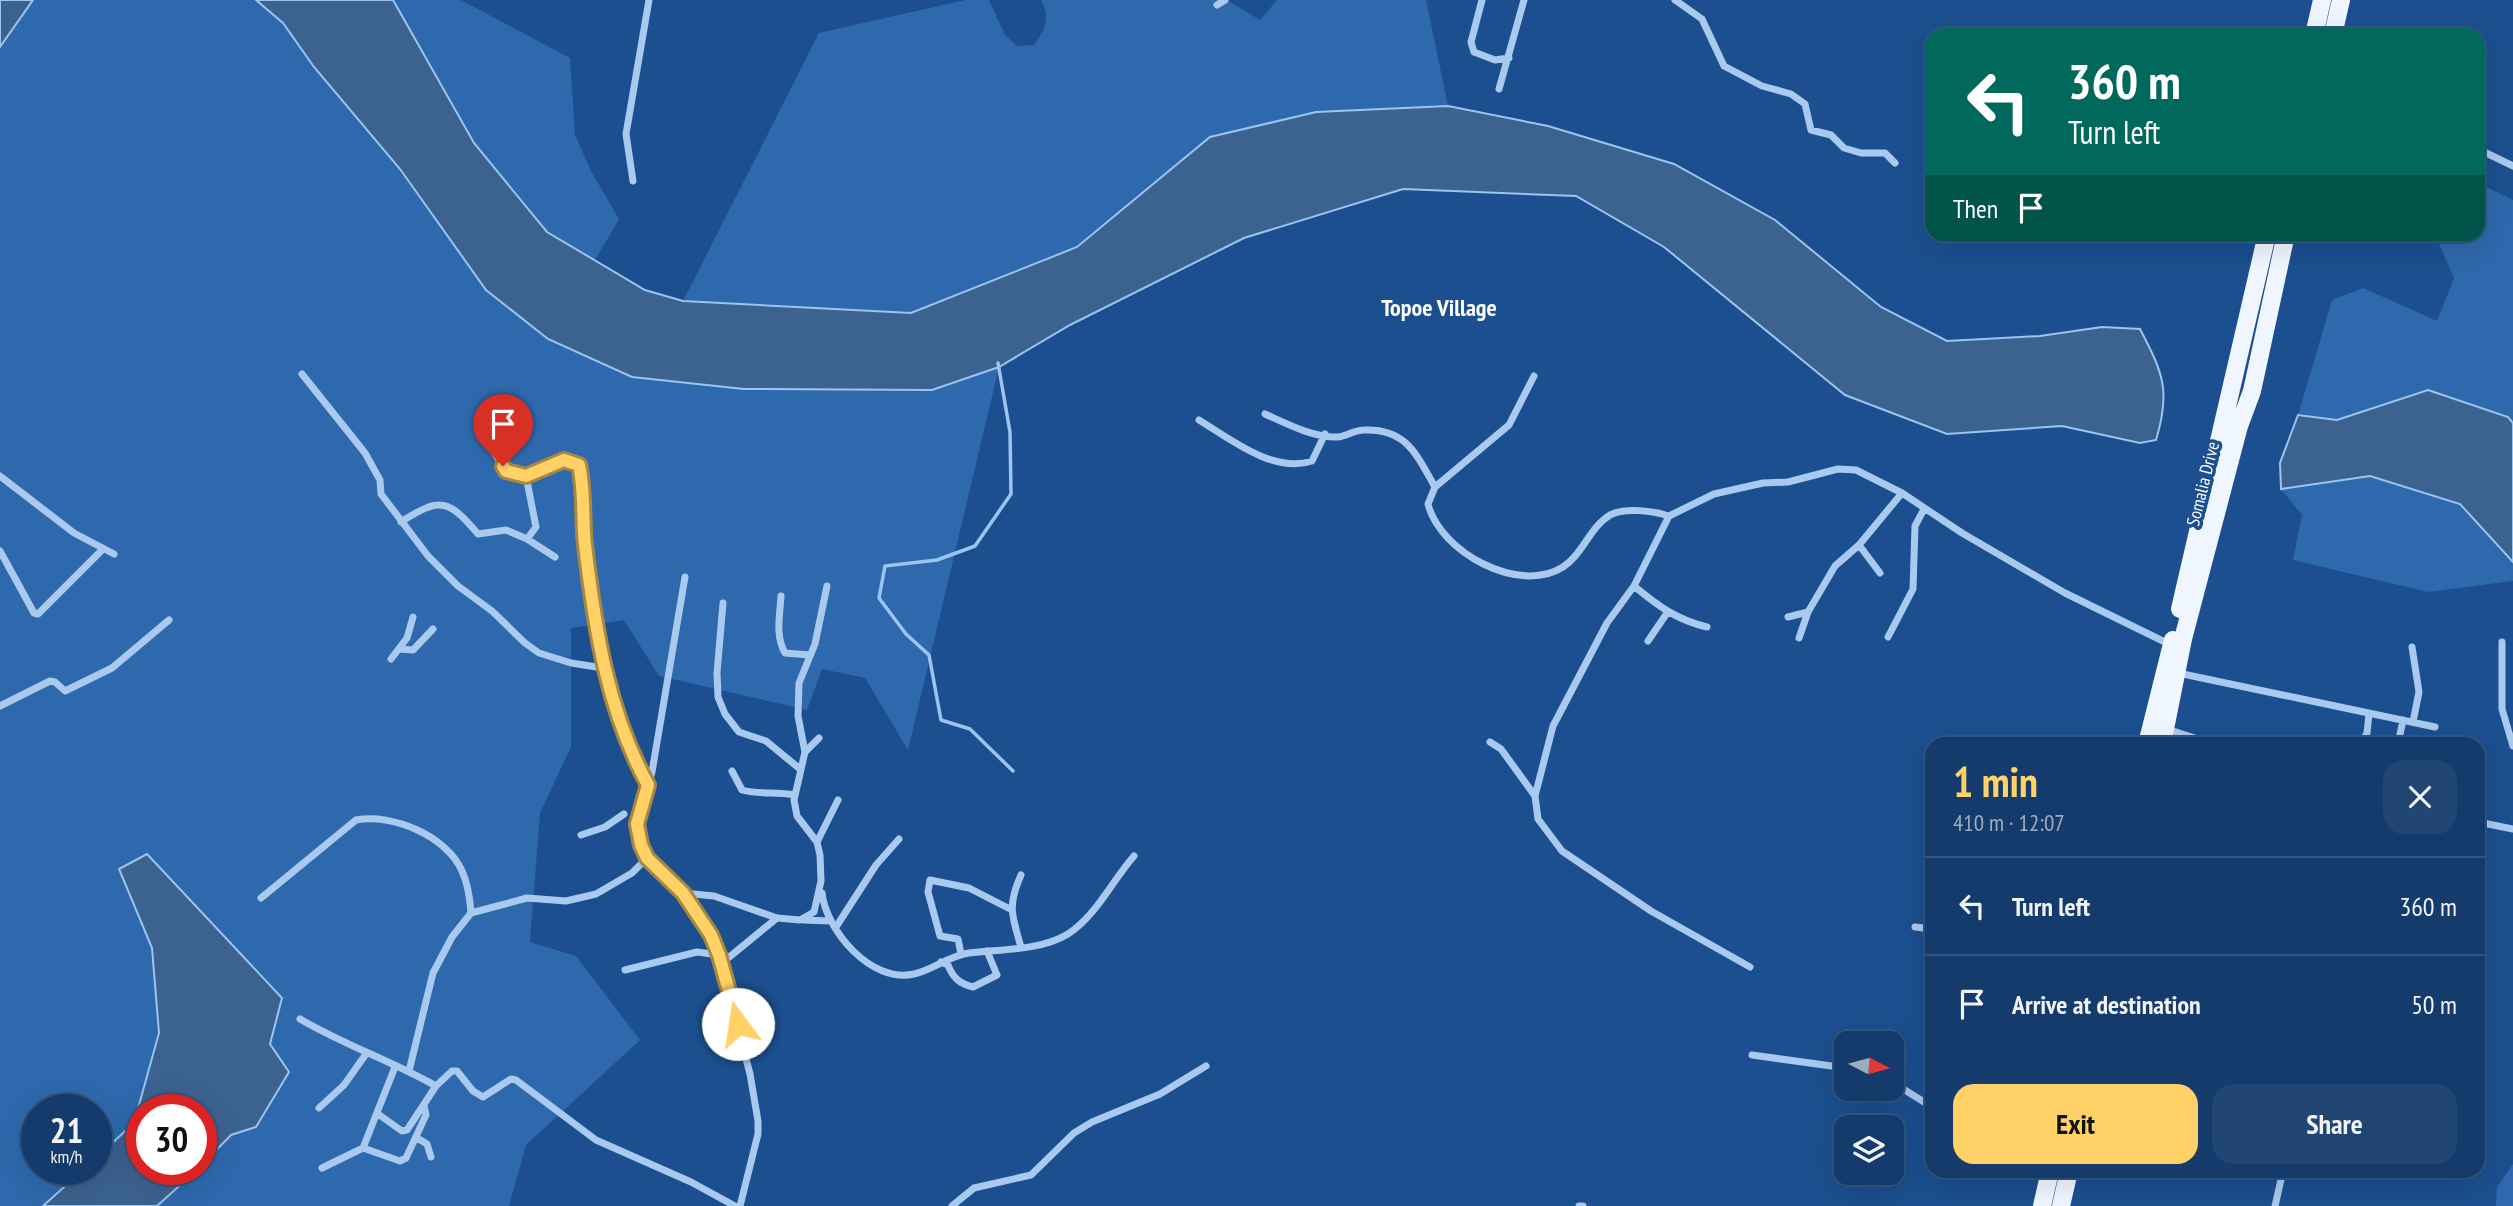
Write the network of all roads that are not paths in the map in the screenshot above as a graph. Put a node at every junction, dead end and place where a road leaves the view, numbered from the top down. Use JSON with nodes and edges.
{"nodes":[{"id":1,"x":649,"y":0,"type":"edge"},
{"id":2,"x":1225,"y":0,"type":"edge"},
{"id":3,"x":1482,"y":0,"type":"edge"},
{"id":4,"x":1524,"y":0,"type":"edge"},
{"id":5,"x":1675,"y":0,"type":"edge"},
{"id":6,"x":2322,"y":0,"type":"edge"},
{"id":7,"x":2341,"y":0,"type":"edge"},
{"id":8,"x":1217,"y":5,"type":"dead end"},
{"id":9,"x":2316,"y":28,"type":"edge"},
{"id":10,"x":2335,"y":28,"type":"edge"},
{"id":11,"x":1509,"y":58,"type":"junction"},
{"id":12,"x":1499,"y":89,"type":"dead end"},
{"id":13,"x":2485,"y":152,"type":"edge"},
{"id":14,"x":1895,"y":163,"type":"dead end"},
{"id":15,"x":2513,"y":166,"type":"edge"},
{"id":16,"x":633,"y":181,"type":"dead end"},
{"id":17,"x":2265,"y":242,"type":"edge"},
{"id":18,"x":2284,"y":242,"type":"edge"},
{"id":19,"x":302,"y":374,"type":"dead end"},
{"id":20,"x":1534,"y":376,"type":"dead end"},
{"id":21,"x":1265,"y":414,"type":"dead end"},
{"id":22,"x":1199,"y":420,"type":"dead end"},
{"id":23,"x":481,"y":422,"type":"dead end"},
{"id":24,"x":1325,"y":435,"type":"junction"},
{"id":25,"x":0,"y":476,"type":"edge"},
{"id":26,"x":526,"y":476,"type":"junction"},
{"id":27,"x":1435,"y":487,"type":"junction"},
{"id":28,"x":1902,"y":494,"type":"junction"},
{"id":29,"x":1924,"y":509,"type":"junction"},
{"id":30,"x":1669,"y":516,"type":"junction"},
{"id":31,"x":401,"y":522,"type":"junction"},
{"id":32,"x":527,"y":539,"type":"junction"},
{"id":33,"x":1859,"y":545,"type":"junction"},
{"id":34,"x":103,"y":550,"type":"junction"},
{"id":35,"x":0,"y":551,"type":"edge"},
{"id":36,"x":114,"y":554,"type":"dead end"},
{"id":37,"x":555,"y":557,"type":"dead end"},
{"id":38,"x":1881,"y":573,"type":"dead end"},
{"id":39,"x":685,"y":577,"type":"dead end"},
{"id":40,"x":827,"y":586,"type":"dead end"},
{"id":41,"x":1634,"y":586,"type":"junction"},
{"id":42,"x":781,"y":596,"type":"dead end"},
{"id":43,"x":723,"y":603,"type":"dead end"},
{"id":44,"x":1808,"y":612,"type":"junction"},
{"id":45,"x":1667,"y":613,"type":"junction"},
{"id":46,"x":413,"y":617,"type":"dead end"},
{"id":47,"x":1788,"y":617,"type":"dead end"},
{"id":48,"x":169,"y":620,"type":"dead end"},
{"id":49,"x":1707,"y":627,"type":"dead end"},
{"id":50,"x":432,"y":629,"type":"dead end"},
{"id":51,"x":1888,"y":637,"type":"dead end"},
{"id":52,"x":1799,"y":638,"type":"dead end"},
{"id":53,"x":1648,"y":641,"type":"dead end"},
{"id":54,"x":2502,"y":642,"type":"dead end"},
{"id":55,"x":2171,"y":645,"type":"junction"},
{"id":56,"x":2412,"y":648,"type":"dead end"},
{"id":57,"x":399,"y":649,"type":"junction"},
{"id":58,"x":810,"y":655,"type":"junction"},
{"id":59,"x":391,"y":659,"type":"dead end"},
{"id":60,"x":603,"y":667,"type":"junction"},
{"id":61,"x":2178,"y":673,"type":"junction"},
{"id":62,"x":0,"y":706,"type":"edge"},
{"id":63,"x":2369,"y":715,"type":"junction"},
{"id":64,"x":2403,"y":720,"type":"junction"},
{"id":65,"x":2413,"y":722,"type":"junction"},
{"id":66,"x":2435,"y":727,"type":"dead end"},
{"id":67,"x":2164,"y":736,"type":"edge"},
{"id":68,"x":2149,"y":737,"type":"edge"},
{"id":69,"x":2365,"y":737,"type":"edge"},
{"id":70,"x":2400,"y":737,"type":"edge"},
{"id":71,"x":819,"y":738,"type":"dead end"},
{"id":72,"x":1490,"y":742,"type":"dead end"},
{"id":73,"x":2513,"y":746,"type":"edge"},
{"id":74,"x":805,"y":752,"type":"junction"},
{"id":75,"x":800,"y":769,"type":"junction"},
{"id":76,"x":732,"y":771,"type":"dead end"},
{"id":77,"x":648,"y":785,"type":"junction"},
{"id":78,"x":795,"y":795,"type":"junction"},
{"id":79,"x":1535,"y":796,"type":"junction"},
{"id":80,"x":838,"y":800,"type":"dead end"},
{"id":81,"x":624,"y":814,"type":"dead end"},
{"id":82,"x":2485,"y":823,"type":"edge"},
{"id":83,"x":2513,"y":829,"type":"edge"},
{"id":84,"x":581,"y":835,"type":"dead end"},
{"id":85,"x":899,"y":839,"type":"dead end"},
{"id":86,"x":817,"y":842,"type":"junction"},
{"id":87,"x":1134,"y":856,"type":"dead end"},
{"id":88,"x":647,"y":858,"type":"junction"},
{"id":89,"x":1021,"y":875,"type":"dead end"},
{"id":90,"x":821,"y":881,"type":"junction"},
{"id":91,"x":683,"y":893,"type":"junction"},
{"id":92,"x":261,"y":898,"type":"dead end"},
{"id":93,"x":1010,"y":909,"type":"junction"},
{"id":94,"x":471,"y":913,"type":"junction"},
{"id":95,"x":777,"y":918,"type":"junction"},
{"id":96,"x":800,"y":920,"type":"junction"},
{"id":97,"x":833,"y":924,"type":"junction"},
{"id":98,"x":1914,"y":927,"type":"dead end"},
{"id":99,"x":1925,"y":928,"type":"edge"},
{"id":100,"x":1021,"y":947,"type":"junction"},
{"id":101,"x":987,"y":951,"type":"junction"},
{"id":102,"x":961,"y":954,"type":"junction"},
{"id":103,"x":721,"y":959,"type":"junction"},
{"id":104,"x":941,"y":962,"type":"junction"},
{"id":105,"x":1751,"y":967,"type":"dead end"},
{"id":106,"x":625,"y":970,"type":"dead end"},
{"id":107,"x":300,"y":1019,"type":"dead end"},
{"id":108,"x":366,"y":1054,"type":"junction"},
{"id":109,"x":1752,"y":1055,"type":"dead end"},
{"id":110,"x":1206,"y":1066,"type":"dead end"},
{"id":111,"x":1834,"y":1066,"type":"edge"},
{"id":112,"x":394,"y":1068,"type":"junction"},
{"id":113,"x":409,"y":1071,"type":"junction"},
{"id":114,"x":436,"y":1086,"type":"junction"},
{"id":115,"x":1904,"y":1090,"type":"edge"},
{"id":116,"x":1925,"y":1103,"type":"edge"},
{"id":117,"x":424,"y":1104,"type":"junction"},
{"id":118,"x":319,"y":1108,"type":"dead end"},
{"id":119,"x":378,"y":1114,"type":"junction"},
{"id":120,"x":417,"y":1138,"type":"junction"},
{"id":121,"x":363,"y":1148,"type":"junction"},
{"id":122,"x":431,"y":1157,"type":"dead end"},
{"id":123,"x":322,"y":1168,"type":"dead end"},
{"id":124,"x":2048,"y":1178,"type":"edge"},
{"id":125,"x":2067,"y":1178,"type":"edge"},
{"id":126,"x":2281,"y":1178,"type":"edge"},
{"id":127,"x":738,"y":1206,"type":"edge"},
{"id":128,"x":953,"y":1206,"type":"edge"},
{"id":129,"x":2042,"y":1206,"type":"edge"},
{"id":130,"x":2061,"y":1206,"type":"edge"},
{"id":131,"x":2275,"y":1206,"type":"edge"}],
"edges":[{"from":1,"to":16,"type":"street"},
{"from":2,"to":8,"type":"street"},
{"from":3,"to":11,"type":"street"},
{"from":4,"to":11,"type":"street"},
{"from":5,"to":14,"type":"street"},
{"from":6,"to":9,"type":"main road"},
{"from":7,"to":10,"type":"main road"},
{"from":11,"to":12,"type":"street"},
{"from":13,"to":15,"type":"street"},
{"from":17,"to":55,"type":"main road","name":"Somalia Drive"},
{"from":18,"to":61,"type":"main road","name":"Somalia Drive"},
{"from":19,"to":31,"type":"street"},
{"from":20,"to":27,"type":"street"},
{"from":21,"to":24,"type":"street"},
{"from":22,"to":24,"type":"street"},
{"from":23,"to":26,"type":"street"},
{"from":24,"to":27,"type":"street"},
{"from":25,"to":34,"type":"street"},
{"from":26,"to":32,"type":"street"},
{"from":26,"to":60,"type":"street"},
{"from":27,"to":30,"type":"street"},
{"from":28,"to":29,"type":"street"},
{"from":28,"to":30,"type":"street"},
{"from":28,"to":33,"type":"street"},
{"from":29,"to":51,"type":"street"},
{"from":29,"to":55,"type":"street"},
{"from":30,"to":41,"type":"street"},
{"from":31,"to":32,"type":"street"},
{"from":31,"to":60,"type":"street"},
{"from":32,"to":37,"type":"street"},
{"from":33,"to":38,"type":"street"},
{"from":33,"to":44,"type":"street"},
{"from":34,"to":35,"type":"street"},
{"from":34,"to":36,"type":"street"},
{"from":39,"to":77,"type":"street"},
{"from":40,"to":58,"type":"street"},
{"from":41,"to":45,"type":"street"},
{"from":41,"to":79,"type":"street"},
{"from":42,"to":58,"type":"street"},
{"from":43,"to":75,"type":"street"},
{"from":44,"to":47,"type":"street"},
{"from":44,"to":52,"type":"street"},
{"from":45,"to":49,"type":"street"},
{"from":45,"to":53,"type":"street"},
{"from":46,"to":57,"type":"street"},
{"from":48,"to":62,"type":"street"},
{"from":50,"to":57,"type":"street"},
{"from":54,"to":73,"type":"street"},
{"from":55,"to":68,"type":"main road","name":"Somalia Drive"},
{"from":56,"to":65,"type":"street"},
{"from":57,"to":59,"type":"street"},
{"from":58,"to":74,"type":"street"},
{"from":60,"to":77,"type":"street"},
{"from":61,"to":63,"type":"street"},
{"from":61,"to":67,"type":"main road","name":"Somalia Drive"},
{"from":63,"to":64,"type":"street"},
{"from":63,"to":69,"type":"street"},
{"from":64,"to":65,"type":"street"},
{"from":64,"to":70,"type":"street"},
{"from":65,"to":66,"type":"street"},
{"from":71,"to":74,"type":"street"},
{"from":72,"to":79,"type":"street"},
{"from":74,"to":75,"type":"street"},
{"from":75,"to":78,"type":"street"},
{"from":76,"to":78,"type":"street"},
{"from":77,"to":88,"type":"street"},
{"from":78,"to":86,"type":"street"},
{"from":79,"to":105,"type":"street"},
{"from":80,"to":86,"type":"street"},
{"from":81,"to":84,"type":"street"},
{"from":82,"to":83,"type":"street"},
{"from":85,"to":97,"type":"street"},
{"from":86,"to":90,"type":"street"},
{"from":87,"to":100,"type":"street"},
{"from":88,"to":91,"type":"street"},
{"from":88,"to":94,"type":"street"},
{"from":89,"to":93,"type":"street"},
{"from":90,"to":96,"type":"street"},
{"from":90,"to":97,"type":"street"},
{"from":91,"to":95,"type":"street"},
{"from":91,"to":103,"type":"street"},
{"from":92,"to":94,"type":"street"},
{"from":93,"to":100,"type":"street"},
{"from":93,"to":102,"type":"street"},
{"from":94,"to":113,"type":"street"},
{"from":95,"to":96,"type":"street"},
{"from":95,"to":103,"type":"street"},
{"from":96,"to":97,"type":"street"},
{"from":97,"to":104,"type":"street"},
{"from":98,"to":99,"type":"street"},
{"from":100,"to":101,"type":"street"},
{"from":101,"to":102,"type":"street"},
{"from":101,"to":104,"type":"street"},
{"from":102,"to":104,"type":"street"},
{"from":103,"to":106,"type":"street"},
{"from":103,"to":127,"type":"street"},
{"from":107,"to":108,"type":"street"},
{"from":108,"to":112,"type":"street"},
{"from":108,"to":118,"type":"street"},
{"from":109,"to":111,"type":"street"},
{"from":110,"to":128,"type":"street"},
{"from":112,"to":113,"type":"street"},
{"from":112,"to":119,"type":"street"},
{"from":113,"to":114,"type":"street"},
{"from":114,"to":117,"type":"street"},
{"from":114,"to":127,"type":"street"},
{"from":115,"to":116,"type":"street"},
{"from":117,"to":119,"type":"street"},
{"from":117,"to":120,"type":"street"},
{"from":119,"to":121,"type":"street"},
{"from":120,"to":121,"type":"street"},
{"from":120,"to":122,"type":"street"},
{"from":121,"to":123,"type":"street"},
{"from":124,"to":129,"type":"main road"},
{"from":125,"to":130,"type":"main road"},
{"from":126,"to":131,"type":"street"}]}
